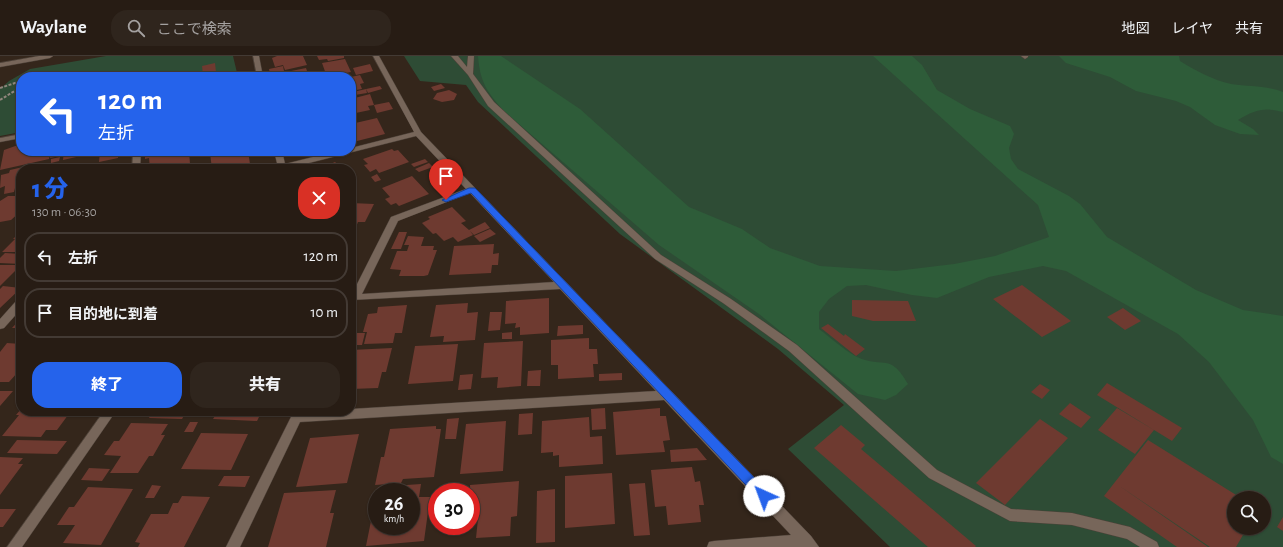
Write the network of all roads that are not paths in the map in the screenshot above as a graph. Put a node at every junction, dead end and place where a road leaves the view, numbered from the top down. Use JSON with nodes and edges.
{"nodes":[{"id":1,"x":50,"y":56,"type":"edge"},
{"id":2,"x":256,"y":56,"type":"edge"},
{"id":3,"x":376,"y":56,"type":"edge"},
{"id":4,"x":454,"y":56,"type":"edge"},
{"id":5,"x":471,"y":56,"type":"edge"},
{"id":6,"x":0,"y":65,"type":"edge"},
{"id":7,"x":259,"y":72,"type":"edge"},
{"id":8,"x":470,"y":74,"type":"junction"},
{"id":9,"x":418,"y":133,"type":"junction"},
{"id":10,"x":16,"y":137,"type":"edge"},
{"id":11,"x":0,"y":140,"type":"edge"},
{"id":12,"x":356,"y":149,"type":"edge"},
{"id":13,"x":327,"y":156,"type":"edge"},
{"id":14,"x":296,"y":164,"type":"edge"},
{"id":15,"x":472,"y":190,"type":"junction"},
{"id":16,"x":562,"y":285,"type":"junction"},
{"id":17,"x":356,"y":296,"type":"edge"},
{"id":18,"x":356,"y":302,"type":"edge"},
{"id":19,"x":16,"y":308,"type":"edge"},
{"id":20,"x":0,"y":325,"type":"edge"},
{"id":21,"x":668,"y":395,"type":"junction"},
{"id":22,"x":356,"y":411,"type":"edge"},
{"id":23,"x":106,"y":416,"type":"edge"},
{"id":24,"x":297,"y":416,"type":"edge"},
{"id":25,"x":809,"y":544,"type":"edge"},
{"id":26,"x":14,"y":547,"type":"edge"},
{"id":27,"x":233,"y":547,"type":"edge"},
{"id":28,"x":714,"y":547,"type":"edge"},
{"id":29,"x":1152,"y":547,"type":"edge"}],
"edges":[{"from":1,"to":6,"type":"street"},
{"from":2,"to":7,"type":"street"},
{"from":3,"to":9,"type":"street"},
{"from":4,"to":8,"type":"street"},
{"from":5,"to":8,"type":"street"},
{"from":8,"to":29,"type":"street"},
{"from":9,"to":12,"type":"street"},
{"from":9,"to":15,"type":"street"},
{"from":10,"to":11,"type":"street"},
{"from":13,"to":14,"type":"street"},
{"from":15,"to":16,"type":"street"},
{"from":15,"to":17,"type":"street"},
{"from":16,"to":18,"type":"street"},
{"from":16,"to":21,"type":"street"},
{"from":19,"to":20,"type":"street"},
{"from":21,"to":22,"type":"street"},
{"from":21,"to":25,"type":"street"},
{"from":23,"to":26,"type":"street"},
{"from":24,"to":27,"type":"street"},
{"from":25,"to":28,"type":"street"}]}
